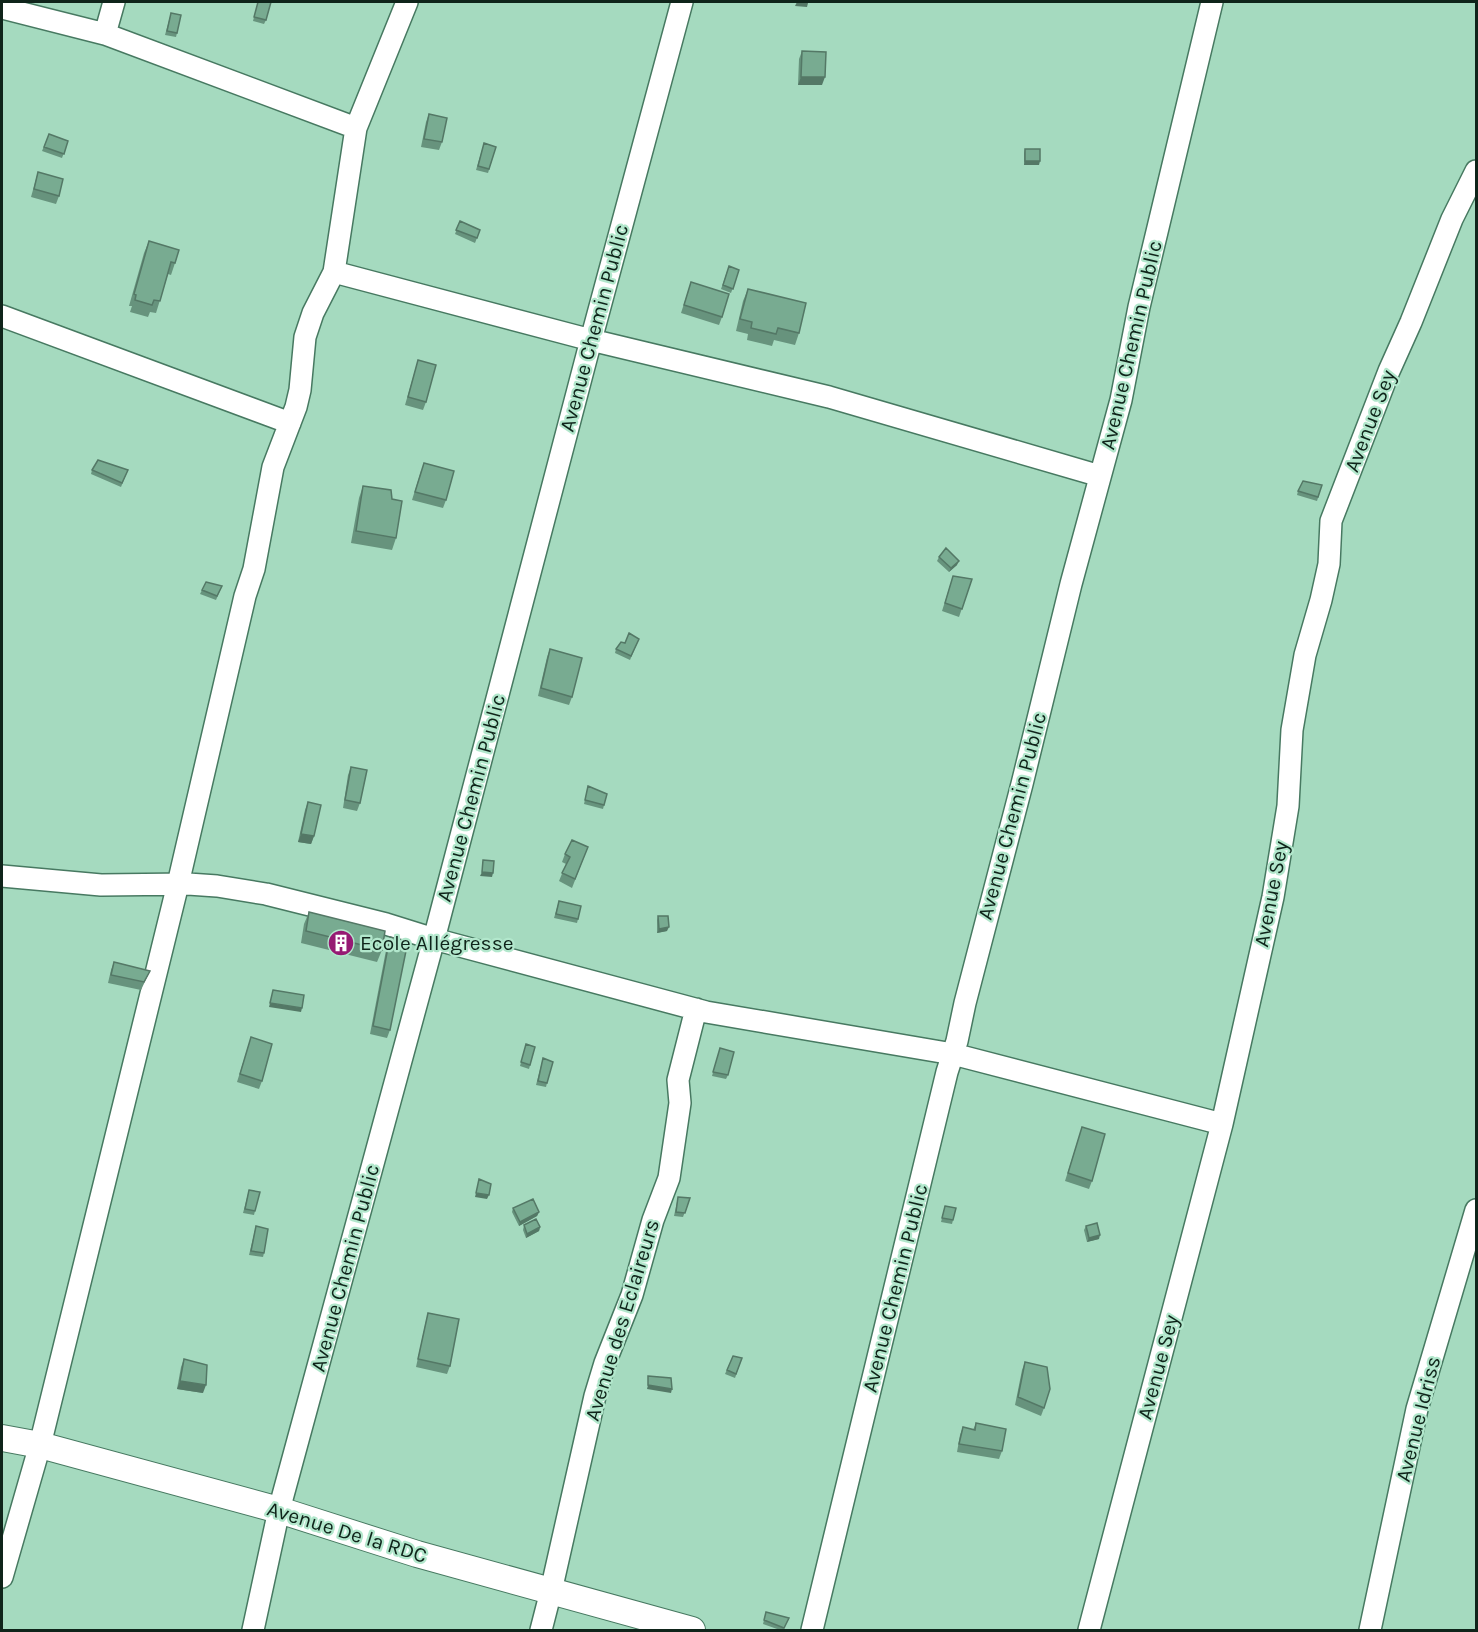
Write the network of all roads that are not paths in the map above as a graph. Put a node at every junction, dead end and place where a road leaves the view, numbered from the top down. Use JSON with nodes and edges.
{"nodes":[{"id":1,"x":114,"y":2,"type":"edge"},
{"id":2,"x":407,"y":2,"type":"edge"},
{"id":3,"x":682,"y":2,"type":"edge"},
{"id":4,"x":1212,"y":2,"type":"edge"},
{"id":5,"x":2,"y":8,"type":"edge"},
{"id":6,"x":105,"y":34,"type":"junction"},
{"id":7,"x":356,"y":128,"type":"junction"},
{"id":8,"x":1476,"y":171,"type":"edge"},
{"id":9,"x":334,"y":272,"type":"junction"},
{"id":10,"x":2,"y":316,"type":"edge"},
{"id":11,"x":591,"y":340,"type":"junction"},
{"id":12,"x":290,"y":423,"type":"junction"},
{"id":13,"x":1100,"y":476,"type":"junction"},
{"id":14,"x":2,"y":876,"type":"edge"},
{"id":15,"x":178,"y":884,"type":"junction"},
{"id":16,"x":434,"y":939,"type":"junction"},
{"id":17,"x":696,"y":1009,"type":"junction"},
{"id":18,"x":953,"y":1054,"type":"junction"},
{"id":19,"x":1222,"y":1124,"type":"junction"},
{"id":20,"x":1476,"y":1210,"type":"edge"},
{"id":21,"x":2,"y":1438,"type":"edge"},
{"id":22,"x":40,"y":1445,"type":"junction"},
{"id":23,"x":279,"y":1510,"type":"junction"},
{"id":24,"x":2,"y":1577,"type":"edge"},
{"id":25,"x":551,"y":1592,"type":"junction"},
{"id":26,"x":253,"y":1630,"type":"edge"},
{"id":27,"x":541,"y":1630,"type":"edge"},
{"id":28,"x":692,"y":1630,"type":"edge"},
{"id":29,"x":812,"y":1630,"type":"edge"},
{"id":30,"x":1089,"y":1630,"type":"edge"},
{"id":31,"x":1370,"y":1630,"type":"edge"}],
"edges":[{"from":1,"to":6,"type":"street"},
{"from":2,"to":7,"type":"street"},
{"from":3,"to":11,"type":"street","name":"Avenue Chemin Public"},
{"from":4,"to":13,"type":"street","name":"Avenue Chemin Public"},
{"from":5,"to":6,"type":"street"},
{"from":6,"to":7,"type":"street"},
{"from":7,"to":9,"type":"street"},
{"from":8,"to":19,"type":"street","name":"Avenue Sey"},
{"from":9,"to":11,"type":"street"},
{"from":9,"to":12,"type":"street"},
{"from":10,"to":12,"type":"street"},
{"from":11,"to":13,"type":"street"},
{"from":11,"to":16,"type":"street","name":"Avenue Chemin Public"},
{"from":12,"to":15,"type":"street"},
{"from":13,"to":18,"type":"street","name":"Avenue Chemin Public"},
{"from":14,"to":15,"type":"street"},
{"from":15,"to":16,"type":"street"},
{"from":15,"to":22,"type":"street"},
{"from":16,"to":17,"type":"street"},
{"from":16,"to":23,"type":"street","name":"Avenue Chemin Public"},
{"from":17,"to":18,"type":"street"},
{"from":17,"to":25,"type":"street","name":"Avenue des Eclaireurs"},
{"from":18,"to":19,"type":"street"},
{"from":18,"to":29,"type":"street","name":"Avenue Chemin Public"},
{"from":19,"to":30,"type":"street","name":"Avenue Sey"},
{"from":20,"to":31,"type":"street","name":"Avenue Idriss"},
{"from":21,"to":22,"type":"street","name":"Avenue De la RDC"},
{"from":22,"to":23,"type":"street","name":"Avenue De la RDC"},
{"from":22,"to":24,"type":"street"},
{"from":23,"to":25,"type":"street","name":"Avenue De la RDC"},
{"from":23,"to":26,"type":"street","name":"Avenue Chemin Public"},
{"from":25,"to":27,"type":"street","name":"Avenue des Eclaireurs"},
{"from":25,"to":28,"type":"street","name":"Avenue De la RDC"}]}
